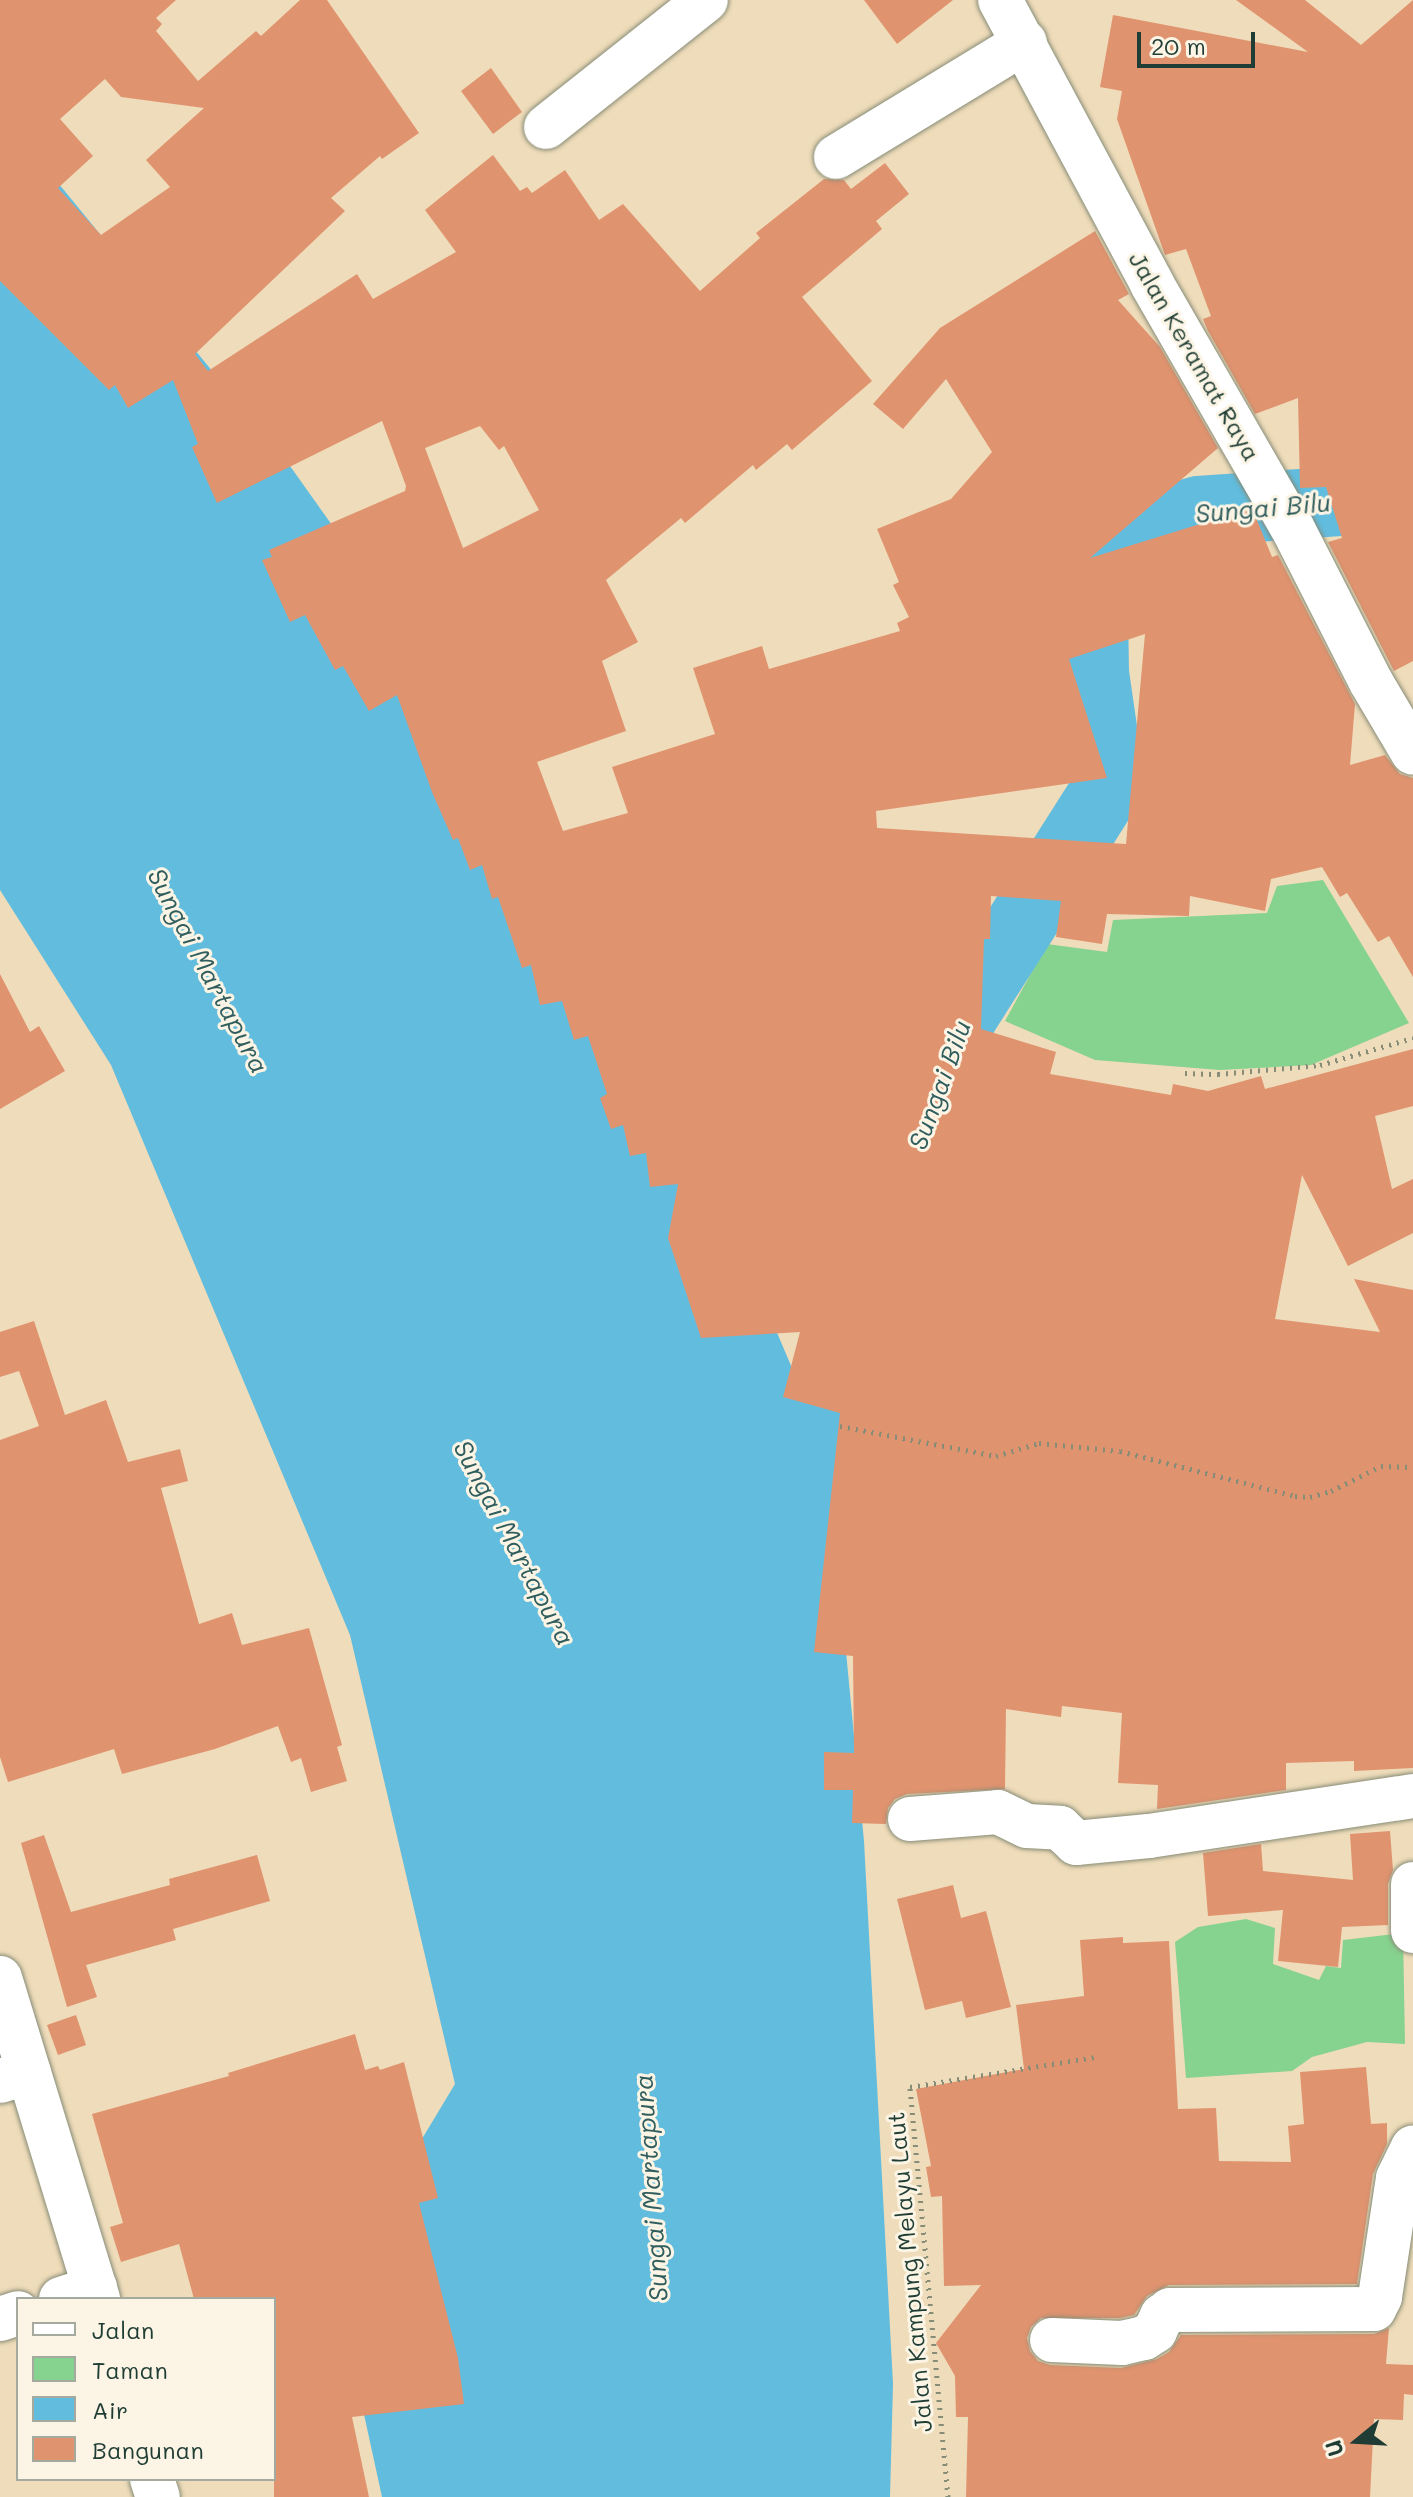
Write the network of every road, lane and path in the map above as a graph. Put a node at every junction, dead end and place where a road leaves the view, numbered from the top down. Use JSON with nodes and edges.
{"nodes":[{"id":1,"x":706,"y":0,"type":"edge"},
{"id":2,"x":1000,"y":0,"type":"edge"},
{"id":3,"x":1025,"y":42,"type":"junction"},
{"id":4,"x":546,"y":127,"type":"dead end"},
{"id":5,"x":836,"y":157,"type":"dead end"},
{"id":6,"x":1413,"y":753,"type":"edge"},
{"id":7,"x":1413,"y":1038,"type":"edge"},
{"id":8,"x":1185,"y":1073,"type":"dead end"},
{"id":9,"x":840,"y":1426,"type":"dead end"},
{"id":10,"x":1413,"y":1467,"type":"edge"},
{"id":11,"x":1413,"y":1796,"type":"edge"},
{"id":12,"x":910,"y":1819,"type":"dead end"},
{"id":13,"x":1413,"y":1884,"type":"edge"},
{"id":14,"x":1413,"y":1931,"type":"edge"},
{"id":15,"x":0,"y":1978,"type":"edge"},
{"id":16,"x":1095,"y":2057,"type":"dead end"},
{"id":17,"x":14,"y":2077,"type":"edge"},
{"id":18,"x":1413,"y":2147,"type":"edge"},
{"id":19,"x":85,"y":2295,"type":"edge"},
{"id":20,"x":1052,"y":2340,"type":"dead end"},
{"id":21,"x":948,"y":2497,"type":"edge"}],
"edges":[{"from":1,"to":4,"type":"street"},
{"from":2,"to":3,"type":"street","name":"Jalan Keramat Raya"},
{"from":3,"to":5,"type":"street"},
{"from":3,"to":6,"type":"street","name":"Jalan Keramat Raya"},
{"from":7,"to":8,"type":"path"},
{"from":9,"to":10,"type":"path"},
{"from":11,"to":12,"type":"street"},
{"from":13,"to":14,"type":"street"},
{"from":15,"to":17,"type":"street"},
{"from":16,"to":21,"type":"path","name":"Jalan Kampung Melayu Laut"},
{"from":17,"to":19,"type":"street"},
{"from":18,"to":20,"type":"street"}]}
